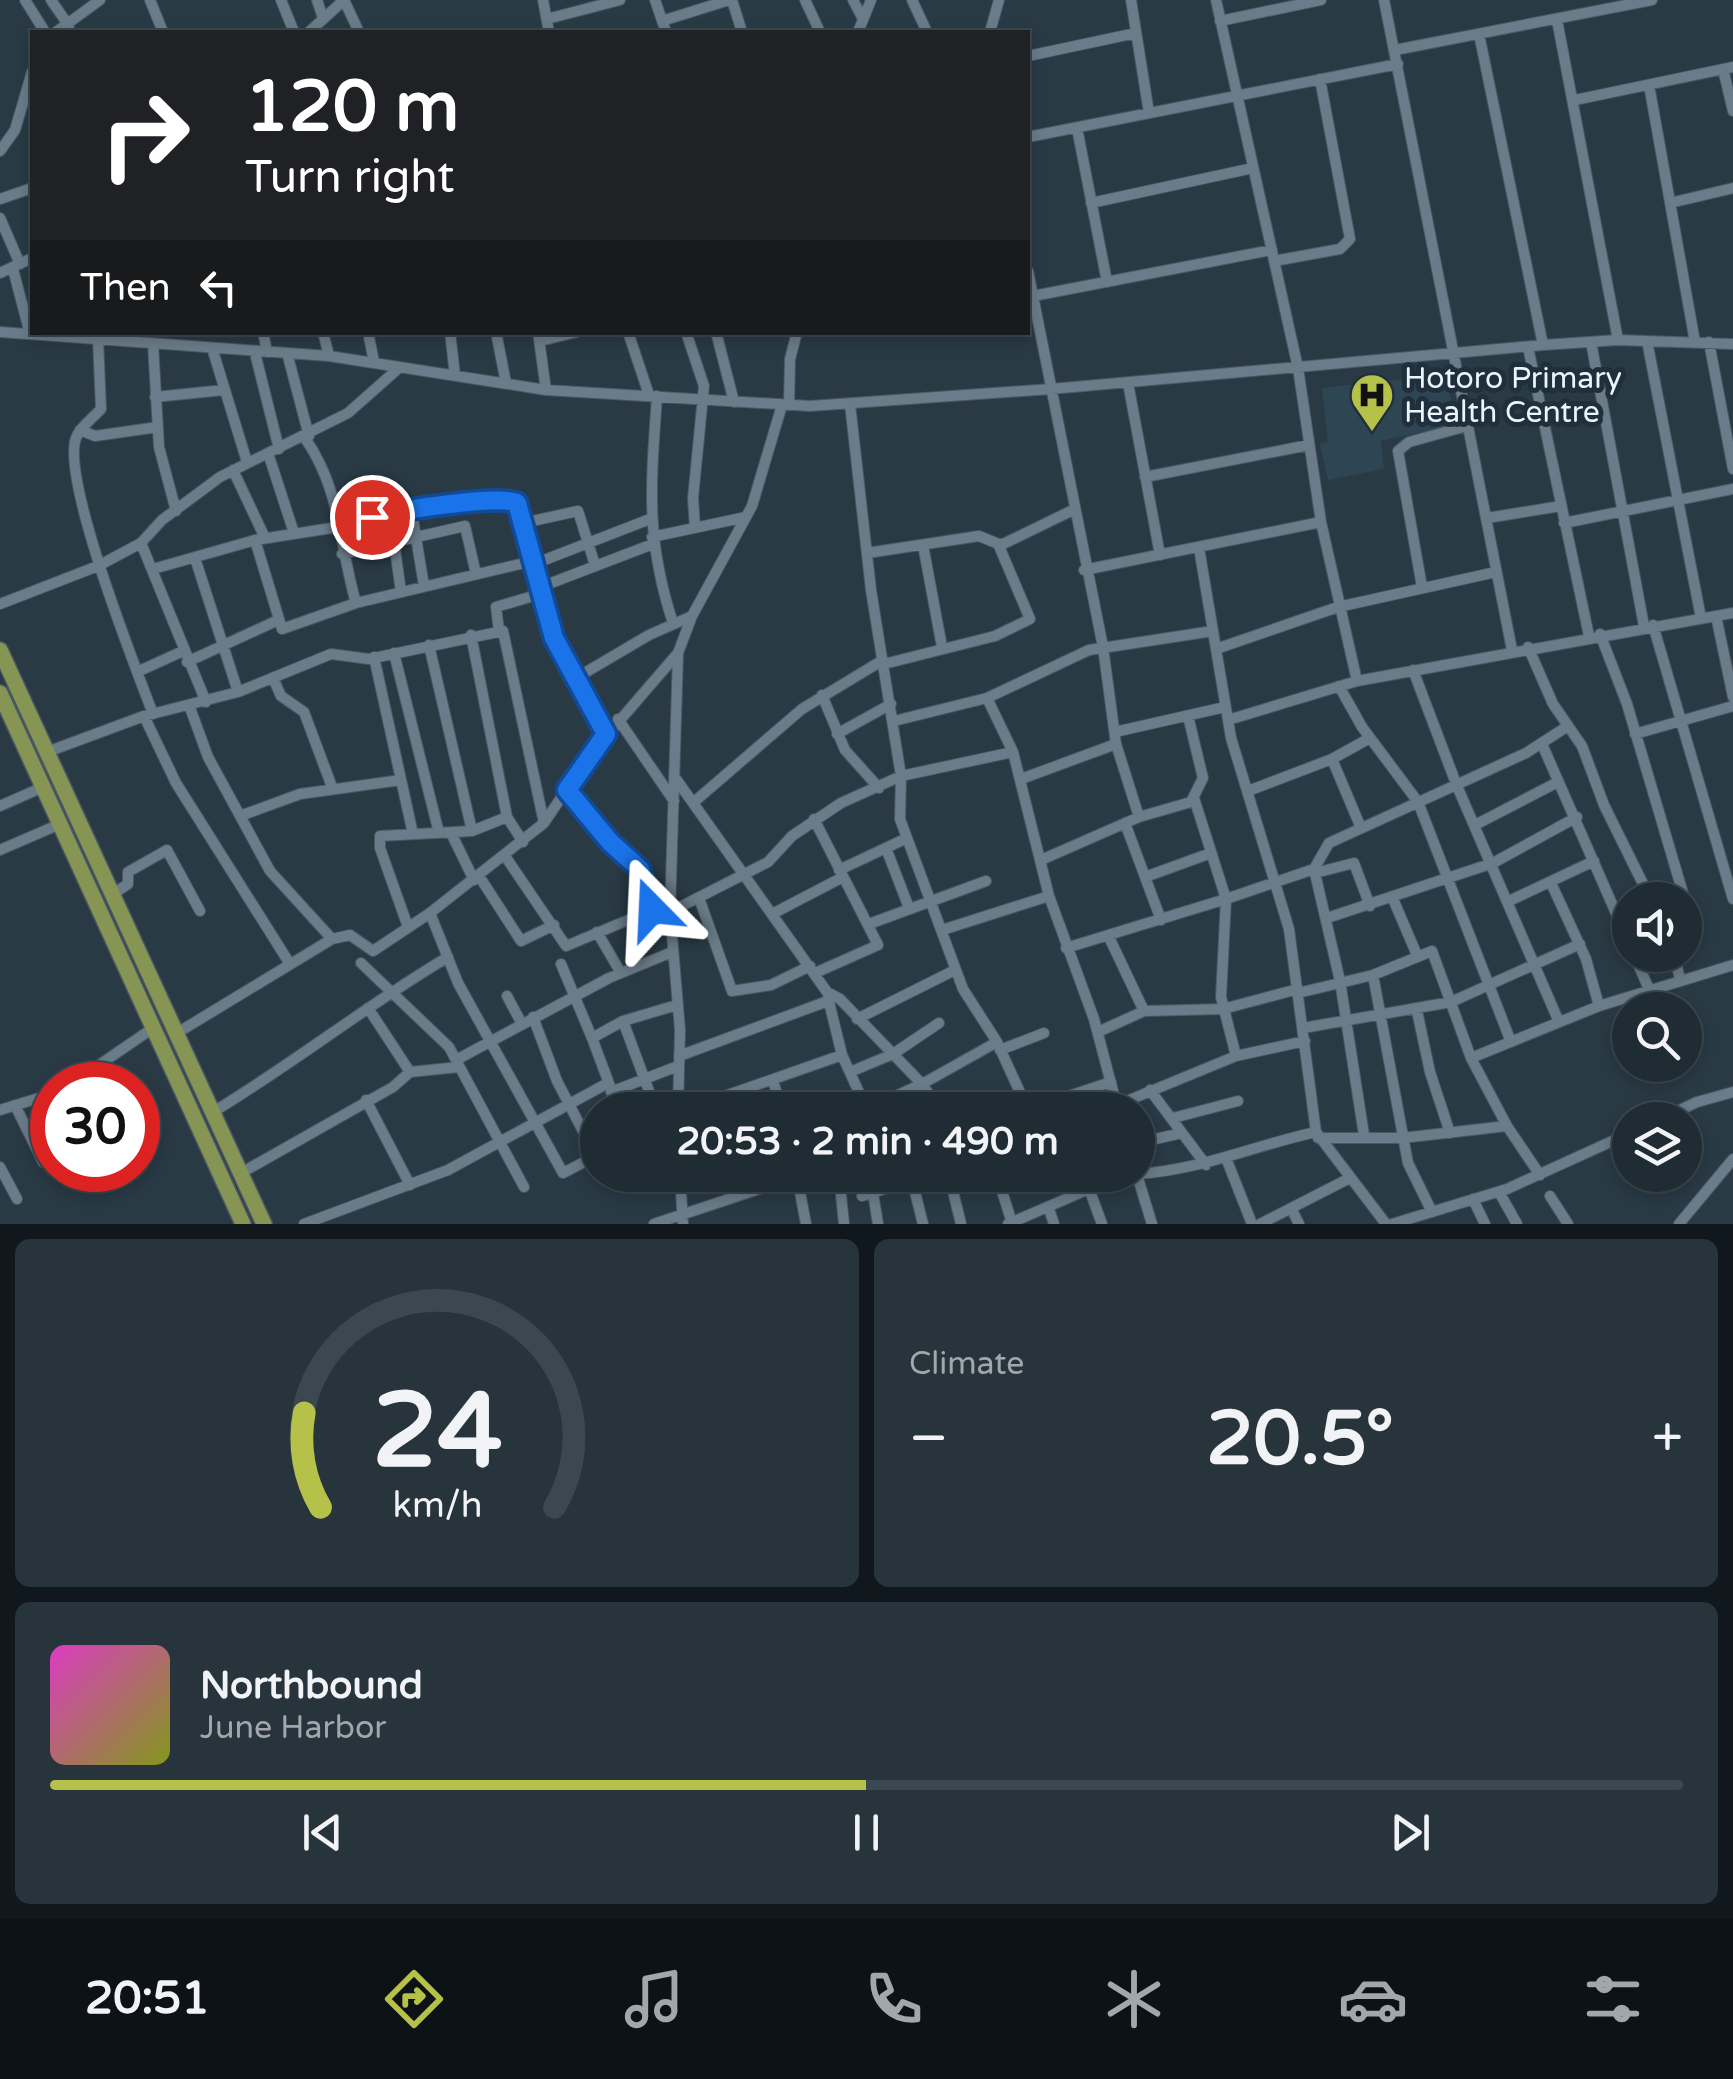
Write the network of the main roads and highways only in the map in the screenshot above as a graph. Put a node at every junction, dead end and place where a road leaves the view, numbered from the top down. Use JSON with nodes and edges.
{"nodes":[{"id":1,"x":0,"y":650,"type":"edge"},
{"id":2,"x":0,"y":694,"type":"edge"},
{"id":3,"x":243,"y":1224,"type":"edge"},
{"id":4,"x":264,"y":1224,"type":"edge"}],
"edges":[{"from":1,"to":4,"type":"main road"},
{"from":2,"to":3,"type":"main road"}]}
